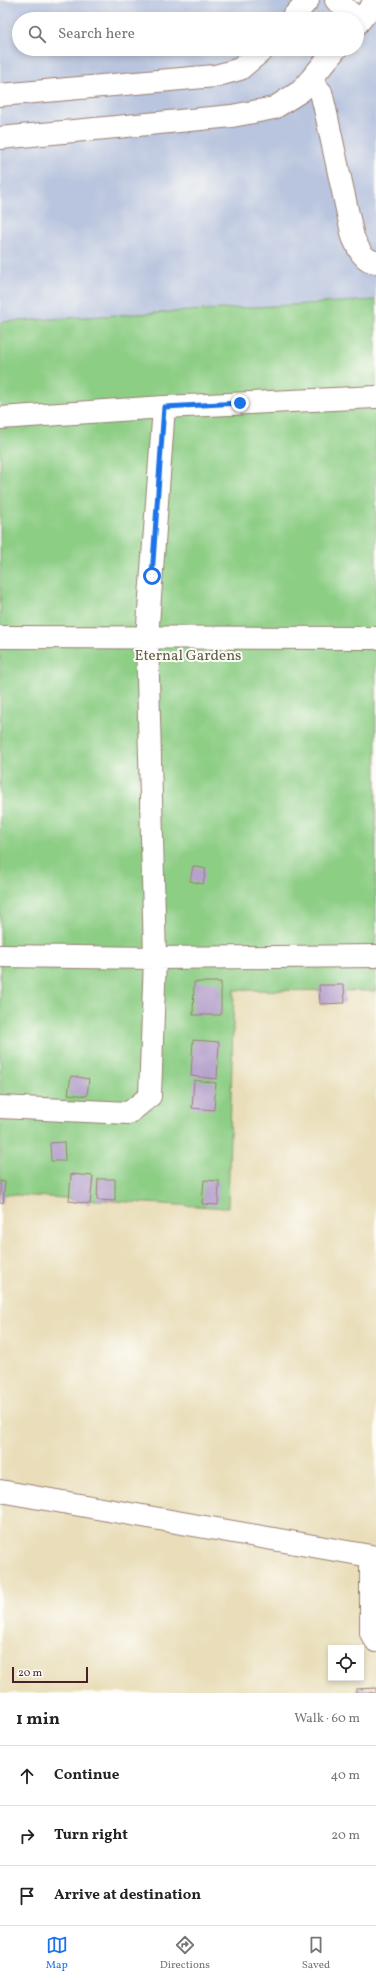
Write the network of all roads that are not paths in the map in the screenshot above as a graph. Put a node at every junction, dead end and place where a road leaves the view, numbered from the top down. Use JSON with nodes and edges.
{"nodes":[{"id":1,"x":308,"y":0,"type":"edge"},
{"id":2,"x":336,"y":0,"type":"edge"},
{"id":3,"x":376,"y":1,"type":"edge"},
{"id":4,"x":297,"y":12,"type":"edge"},
{"id":5,"x":349,"y":12,"type":"edge"},
{"id":6,"x":364,"y":14,"type":"edge"},
{"id":7,"x":256,"y":56,"type":"edge"},
{"id":8,"x":330,"y":56,"type":"edge"},
{"id":9,"x":310,"y":81,"type":"junction"},
{"id":10,"x":0,"y":95,"type":"edge"},
{"id":11,"x":0,"y":138,"type":"edge"},
{"id":12,"x":376,"y":262,"type":"edge"},
{"id":13,"x":376,"y":397,"type":"edge"},
{"id":14,"x":164,"y":407,"type":"junction"},
{"id":15,"x":0,"y":418,"type":"edge"},
{"id":16,"x":0,"y":637,"type":"edge"},
{"id":17,"x":147,"y":638,"type":"junction"},
{"id":18,"x":376,"y":638,"type":"edge"},
{"id":19,"x":0,"y":956,"type":"edge"},
{"id":20,"x":376,"y":956,"type":"edge"},
{"id":21,"x":155,"y":958,"type":"junction"},
{"id":22,"x":0,"y":1107,"type":"edge"},
{"id":23,"x":0,"y":1491,"type":"edge"},
{"id":24,"x":373,"y":1556,"type":"edge"},
{"id":25,"x":376,"y":1641,"type":"edge"}],
"edges":[{"from":1,"to":4,"type":"street"},
{"from":2,"to":5,"type":"street"},
{"from":3,"to":6,"type":"street"},
{"from":7,"to":10,"type":"street"},
{"from":8,"to":9,"type":"street"},
{"from":9,"to":11,"type":"street"},
{"from":9,"to":12,"type":"street"},
{"from":13,"to":14,"type":"street"},
{"from":14,"to":15,"type":"street"},
{"from":14,"to":17,"type":"street"},
{"from":16,"to":17,"type":"street"},
{"from":17,"to":18,"type":"street"},
{"from":17,"to":21,"type":"street"},
{"from":19,"to":21,"type":"street"},
{"from":20,"to":21,"type":"street"},
{"from":21,"to":22,"type":"street"},
{"from":23,"to":24,"type":"street"},
{"from":24,"to":25,"type":"street"}]}
